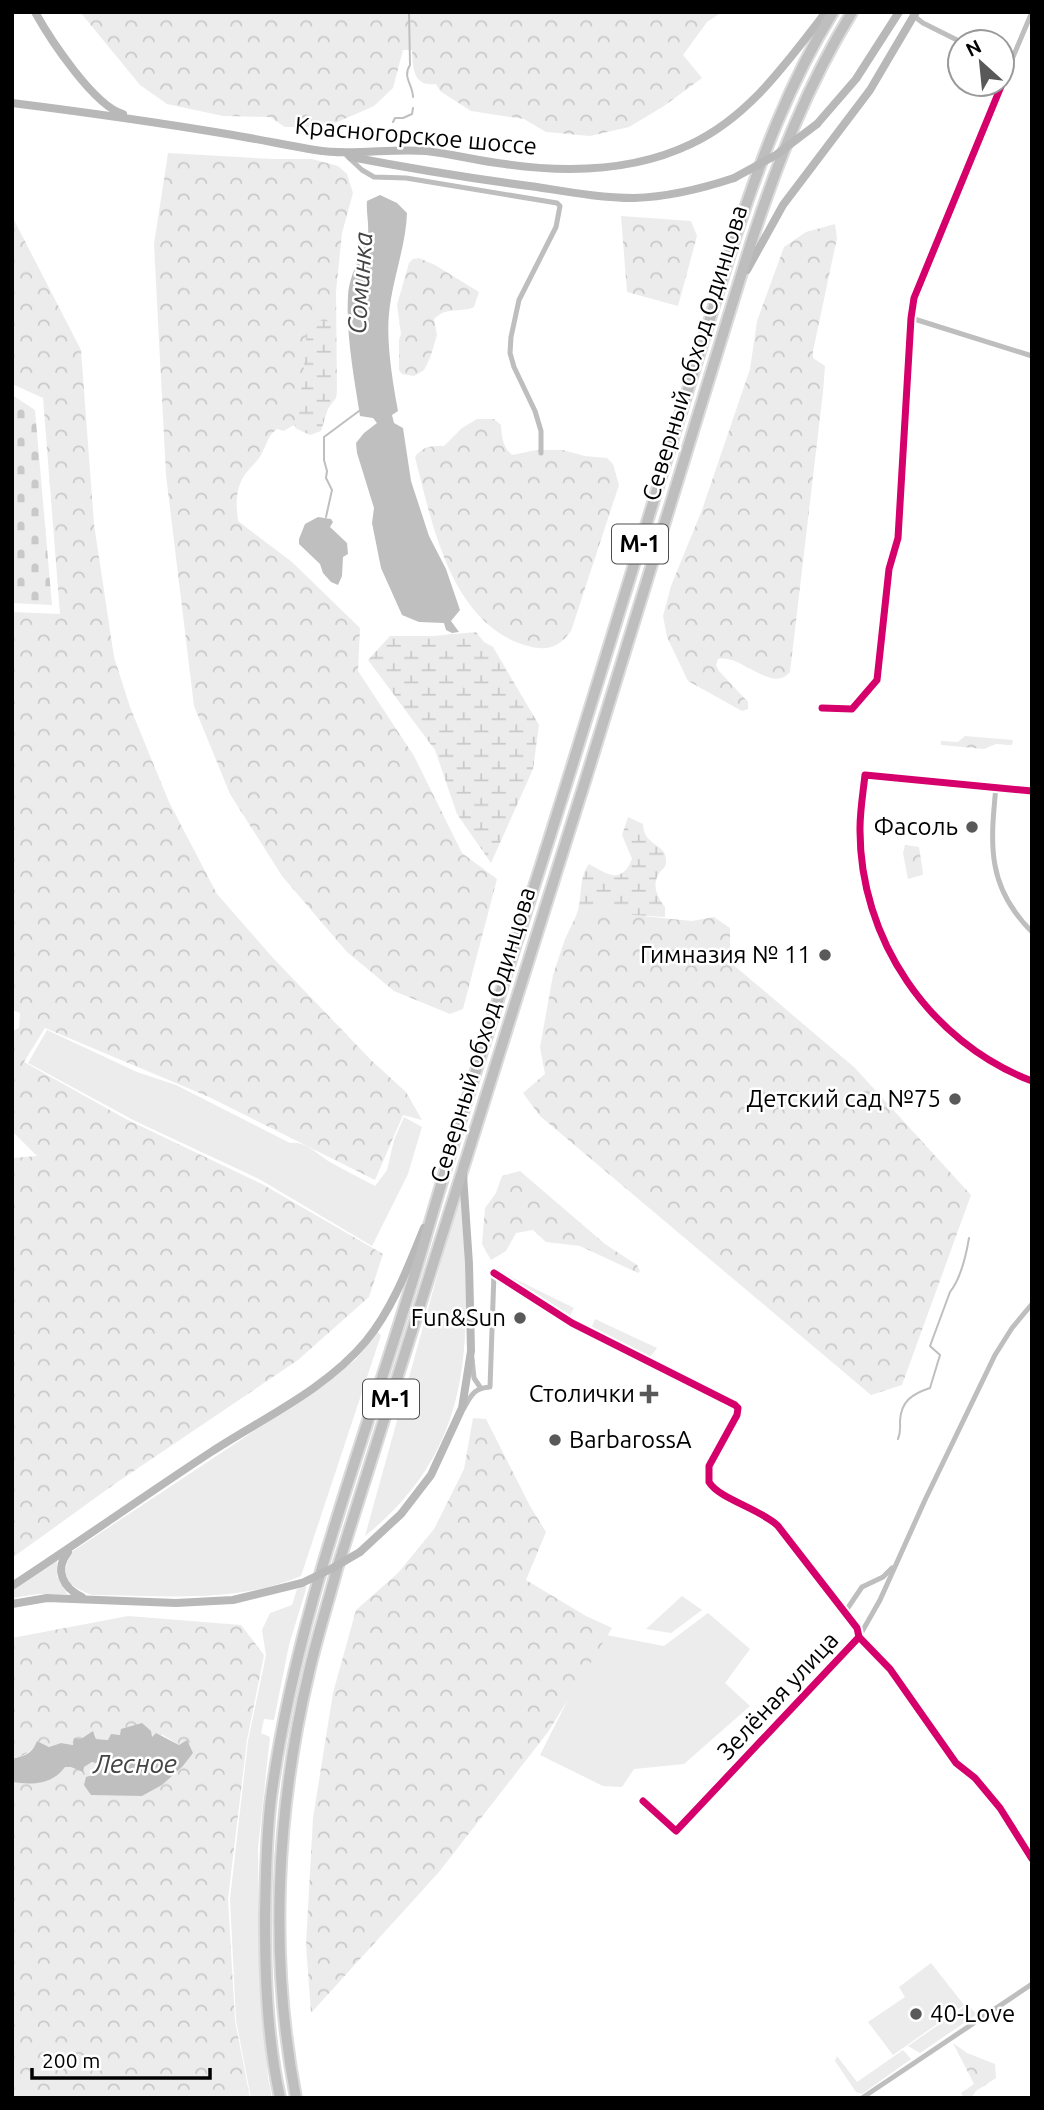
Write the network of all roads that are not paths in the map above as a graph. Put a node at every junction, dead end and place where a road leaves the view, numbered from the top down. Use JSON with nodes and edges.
{"nodes":[{"id":1,"x":35,"y":12,"type":"edge"},
{"id":2,"x":826,"y":12,"type":"edge"},
{"id":3,"x":833,"y":12,"type":"edge"},
{"id":4,"x":852,"y":12,"type":"edge"},
{"id":5,"x":899,"y":12,"type":"edge"},
{"id":6,"x":1031,"y":12,"type":"edge"},
{"id":7,"x":915,"y":14,"type":"edge"},
{"id":8,"x":946,"y":34,"type":"edge"},
{"id":9,"x":1016,"y":49,"type":"edge"},
{"id":10,"x":996,"y":98,"type":"edge"},
{"id":11,"x":12,"y":103,"type":"edge"},
{"id":12,"x":106,"y":105,"type":"junction"},
{"id":13,"x":97,"y":114,"type":"junction"},
{"id":14,"x":153,"y":122,"type":"junction"},
{"id":15,"x":317,"y":150,"type":"junction"},
{"id":16,"x":347,"y":156,"type":"junction"},
{"id":17,"x":911,"y":318,"type":"junction"},
{"id":18,"x":724,"y":330,"type":"junction"},
{"id":19,"x":1032,"y":356,"type":"edge"},
{"id":20,"x":541,"y":453,"type":"dead end"},
{"id":21,"x":822,"y":708,"type":"dead end"},
{"id":22,"x":996,"y":788,"type":"junction"},
{"id":23,"x":1032,"y":791,"type":"edge"},
{"id":24,"x":1032,"y":932,"type":"edge"},
{"id":25,"x":1032,"y":1082,"type":"edge"},
{"id":26,"x":463,"y":1170,"type":"junction"},
{"id":27,"x":439,"y":1193,"type":"junction"},
{"id":28,"x":1032,"y":1304,"type":"edge"},
{"id":29,"x":471,"y":1351,"type":"junction"},
{"id":30,"x":480,"y":1388,"type":"junction"},
{"id":31,"x":450,"y":1435,"type":"junction"},
{"id":32,"x":78,"y":1543,"type":"junction"},
{"id":33,"x":897,"y":1564,"type":"junction"},
{"id":34,"x":12,"y":1586,"type":"edge"},
{"id":35,"x":91,"y":1600,"type":"junction"},
{"id":36,"x":12,"y":1604,"type":"edge"},
{"id":37,"x":845,"y":1612,"type":"junction"},
{"id":38,"x":859,"y":1637,"type":"junction"},
{"id":39,"x":643,"y":1801,"type":"dead end"},
{"id":40,"x":1032,"y":1859,"type":"edge"},
{"id":41,"x":1032,"y":1984,"type":"edge"},
{"id":42,"x":281,"y":2098,"type":"edge"},
{"id":43,"x":296,"y":2098,"type":"edge"},
{"id":44,"x":862,"y":2098,"type":"edge"}],
"edges":[{"from":1,"to":12,"type":"main road","name":"Красногорское шоссе"},
{"from":2,"to":15,"type":"main road","name":"Красногорское шоссе"},
{"from":3,"to":27,"type":"highway","name":"Северный обход Одинцова","number":"М-1"},
{"from":4,"to":18,"type":"highway","name":"Северный обход Одинцова","number":"М-1"},
{"from":5,"to":16,"type":"main road","bridge":true},
{"from":6,"to":9,"type":"street"},
{"from":7,"to":8,"type":"street"},
{"from":7,"to":18,"type":"main road"},
{"from":10,"to":17,"type":"street"},
{"from":11,"to":13,"type":"main road","name":"Красногорское шоссе"},
{"from":12,"to":13,"type":"main road"},
{"from":12,"to":14,"type":"main road","name":"Красногорское шоссе"},
{"from":13,"to":14,"type":"main road","name":"Красногорское шоссе"},
{"from":14,"to":15,"type":"main road","name":"Красногорское шоссе"},
{"from":15,"to":16,"type":"main road"},
{"from":16,"to":20,"type":"street"},
{"from":17,"to":19,"type":"street"},
{"from":17,"to":21,"type":"street"},
{"from":18,"to":26,"type":"highway","name":"Северный обход Одинцова","number":"М-1"},
{"from":22,"to":23,"type":"street"},
{"from":22,"to":24,"type":"street"},
{"from":22,"to":25,"type":"street"},
{"from":26,"to":29,"type":"main road","number":"М-1"},
{"from":26,"to":43,"type":"highway","name":"Северный обход Одинцова","number":"М-1"},
{"from":27,"to":32,"type":"main road","number":"М-1"},
{"from":27,"to":42,"type":"highway","name":"Северный обход Одинцова","number":"М-1"},
{"from":28,"to":33,"type":"street"},
{"from":29,"to":30,"type":"street"},
{"from":29,"to":31,"type":"main road","number":"М-1"},
{"from":30,"to":31,"type":"street"},
{"from":30,"to":37,"type":"street"},
{"from":31,"to":35,"type":"main road","number":"М-1","bridge":true},
{"from":32,"to":34,"type":"main road","number":"М-1"},
{"from":32,"to":35,"type":"main road"},
{"from":33,"to":37,"type":"street"},
{"from":33,"to":38,"type":"street"},
{"from":35,"to":36,"type":"main road","number":"М-1"},
{"from":37,"to":38,"type":"street"},
{"from":38,"to":39,"type":"street","name":"Зелёная улица"},
{"from":38,"to":40,"type":"street","name":"Зелёная улица"},
{"from":41,"to":44,"type":"street"}]}
